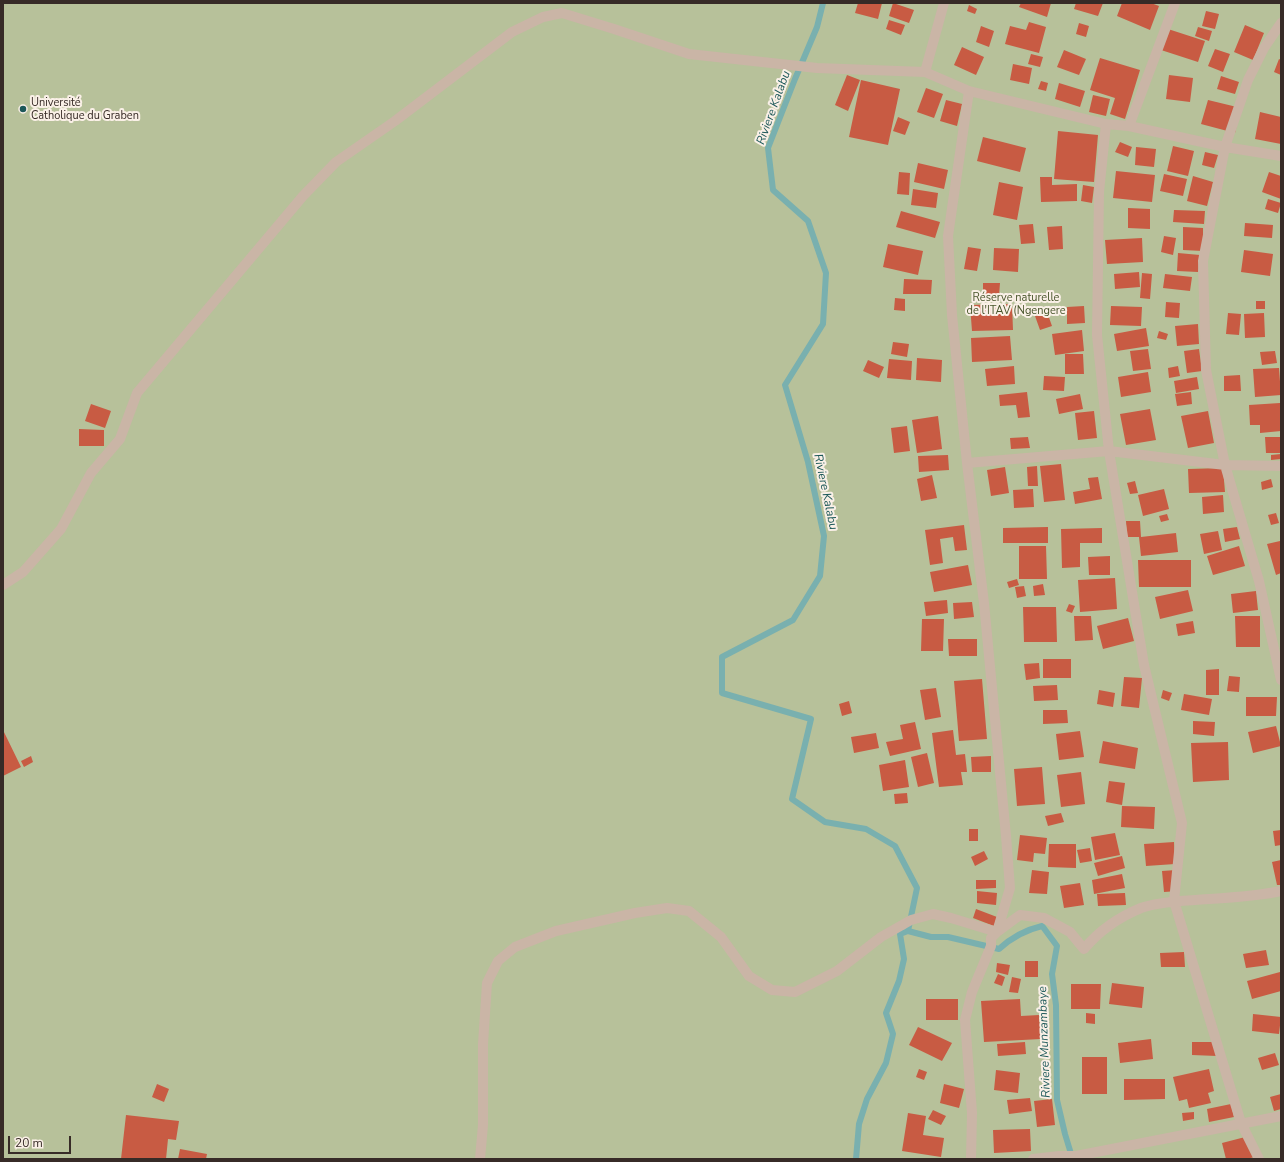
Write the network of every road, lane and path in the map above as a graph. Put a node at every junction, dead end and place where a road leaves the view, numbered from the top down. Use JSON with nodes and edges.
{"nodes":[{"id":1,"x":944,"y":3,"type":"edge"},
{"id":2,"x":1175,"y":3,"type":"edge"},
{"id":3,"x":1281,"y":23,"type":"edge"},
{"id":4,"x":925,"y":72,"type":"junction"},
{"id":5,"x":969,"y":91,"type":"junction"},
{"id":6,"x":1106,"y":124,"type":"junction"},
{"id":7,"x":1129,"y":126,"type":"junction"},
{"id":8,"x":1225,"y":147,"type":"junction"},
{"id":9,"x":1281,"y":156,"type":"edge"},
{"id":10,"x":1109,"y":451,"type":"junction"},
{"id":11,"x":967,"y":463,"type":"junction"},
{"id":12,"x":1225,"y":465,"type":"junction"},
{"id":13,"x":1281,"y":466,"type":"edge"},
{"id":14,"x":3,"y":585,"type":"edge"},
{"id":15,"x":1281,"y":680,"type":"edge"},
{"id":16,"x":1281,"y":891,"type":"edge"},
{"id":17,"x":1174,"y":901,"type":"junction"},
{"id":18,"x":994,"y":935,"type":"junction"},
{"id":19,"x":1281,"y":1116,"type":"edge"},
{"id":20,"x":1241,"y":1123,"type":"junction"},
{"id":21,"x":480,"y":1159,"type":"edge"},
{"id":22,"x":971,"y":1159,"type":"edge"},
{"id":23,"x":1033,"y":1159,"type":"edge"},
{"id":24,"x":1259,"y":1159,"type":"edge"}],
"edges":[{"from":1,"to":4,"type":"street"},
{"from":2,"to":7,"type":"street"},
{"from":3,"to":8,"type":"street"},
{"from":4,"to":5,"type":"street"},
{"from":4,"to":14,"type":"street"},
{"from":5,"to":6,"type":"street"},
{"from":5,"to":11,"type":"street"},
{"from":6,"to":7,"type":"street"},
{"from":6,"to":10,"type":"street"},
{"from":7,"to":8,"type":"street"},
{"from":8,"to":9,"type":"street"},
{"from":8,"to":12,"type":"street"},
{"from":10,"to":11,"type":"street"},
{"from":10,"to":12,"type":"street"},
{"from":10,"to":17,"type":"street"},
{"from":11,"to":18,"type":"street"},
{"from":12,"to":13,"type":"street"},
{"from":12,"to":15,"type":"street"},
{"from":16,"to":17,"type":"street"},
{"from":17,"to":18,"type":"street"},
{"from":17,"to":20,"type":"street"},
{"from":18,"to":21,"type":"street"},
{"from":18,"to":22,"type":"street"},
{"from":19,"to":20,"type":"street"},
{"from":20,"to":23,"type":"street"},
{"from":20,"to":24,"type":"street"}]}
